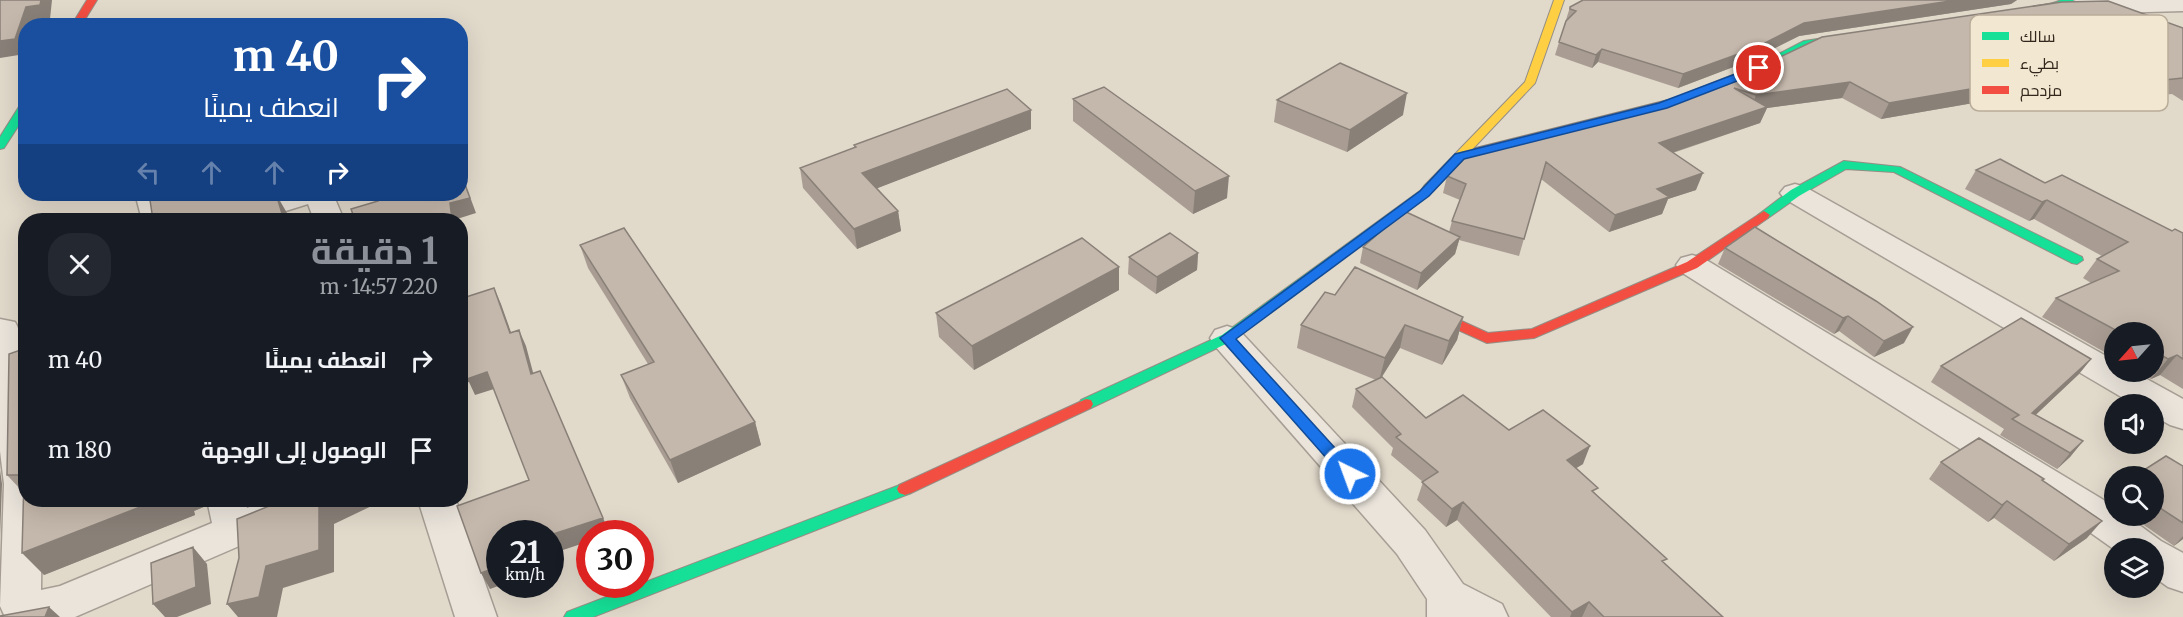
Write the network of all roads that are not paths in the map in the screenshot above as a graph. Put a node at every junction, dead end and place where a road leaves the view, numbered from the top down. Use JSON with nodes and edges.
{"nodes":[{"id":1,"x":92,"y":0,"type":"edge"},
{"id":2,"x":1558,"y":0,"type":"edge"},
{"id":3,"x":2061,"y":4,"type":"edge"},
{"id":4,"x":2183,"y":4,"type":"edge"},
{"id":5,"x":2006,"y":15,"type":"edge"},
{"id":6,"x":81,"y":18,"type":"edge"},
{"id":7,"x":1866,"y":35,"type":"edge"},
{"id":8,"x":1652,"y":108,"type":"edge"},
{"id":9,"x":18,"y":114,"type":"edge"},
{"id":10,"x":4,"y":132,"type":"edge"},
{"id":11,"x":0,"y":146,"type":"edge"},
{"id":12,"x":1482,"y":151,"type":"edge"},
{"id":13,"x":1460,"y":156,"type":"junction"},
{"id":14,"x":1795,"y":193,"type":"junction"},
{"id":15,"x":287,"y":201,"type":"edge"},
{"id":16,"x":249,"y":213,"type":"edge"},
{"id":17,"x":2077,"y":260,"type":"dead end"},
{"id":18,"x":1692,"y":265,"type":"junction"},
{"id":19,"x":1402,"y":299,"type":"edge"},
{"id":20,"x":3,"y":330,"type":"dead end"},
{"id":21,"x":1227,"y":338,"type":"junction"},
{"id":22,"x":18,"y":384,"type":"edge"},
{"id":23,"x":2183,"y":416,"type":"edge"},
{"id":24,"x":21,"y":507,"type":"edge"},
{"id":25,"x":270,"y":507,"type":"edge"},
{"id":26,"x":439,"y":507,"type":"edge"},
{"id":27,"x":229,"y":515,"type":"edge"},
{"id":28,"x":2129,"y":538,"type":"edge"},
{"id":29,"x":2164,"y":562,"type":"edge"},
{"id":30,"x":2183,"y":575,"type":"edge"},
{"id":31,"x":1448,"y":607,"type":"edge"},
{"id":32,"x":10,"y":609,"type":"edge"},
{"id":33,"x":476,"y":617,"type":"edge"},
{"id":34,"x":573,"y":617,"type":"edge"},
{"id":35,"x":1487,"y":617,"type":"edge"}],
"edges":[{"from":1,"to":6,"type":"street"},
{"from":2,"to":13,"type":"street"},
{"from":3,"to":4,"type":"street"},
{"from":3,"to":5,"type":"street"},
{"from":7,"to":8,"type":"street"},
{"from":9,"to":10,"type":"street"},
{"from":10,"to":11,"type":"street"},
{"from":12,"to":13,"type":"street"},
{"from":13,"to":21,"type":"street"},
{"from":14,"to":17,"type":"street"},
{"from":14,"to":18,"type":"street"},
{"from":14,"to":23,"type":"street"},
{"from":15,"to":16,"type":"street"},
{"from":18,"to":19,"type":"street"},
{"from":18,"to":28,"type":"street"},
{"from":20,"to":22,"type":"street"},
{"from":21,"to":31,"type":"street"},
{"from":21,"to":34,"type":"street"},
{"from":24,"to":32,"type":"street"},
{"from":25,"to":27,"type":"street"},
{"from":26,"to":33,"type":"street"},
{"from":27,"to":32,"type":"street"},
{"from":29,"to":30,"type":"street"},
{"from":31,"to":35,"type":"street"}]}
